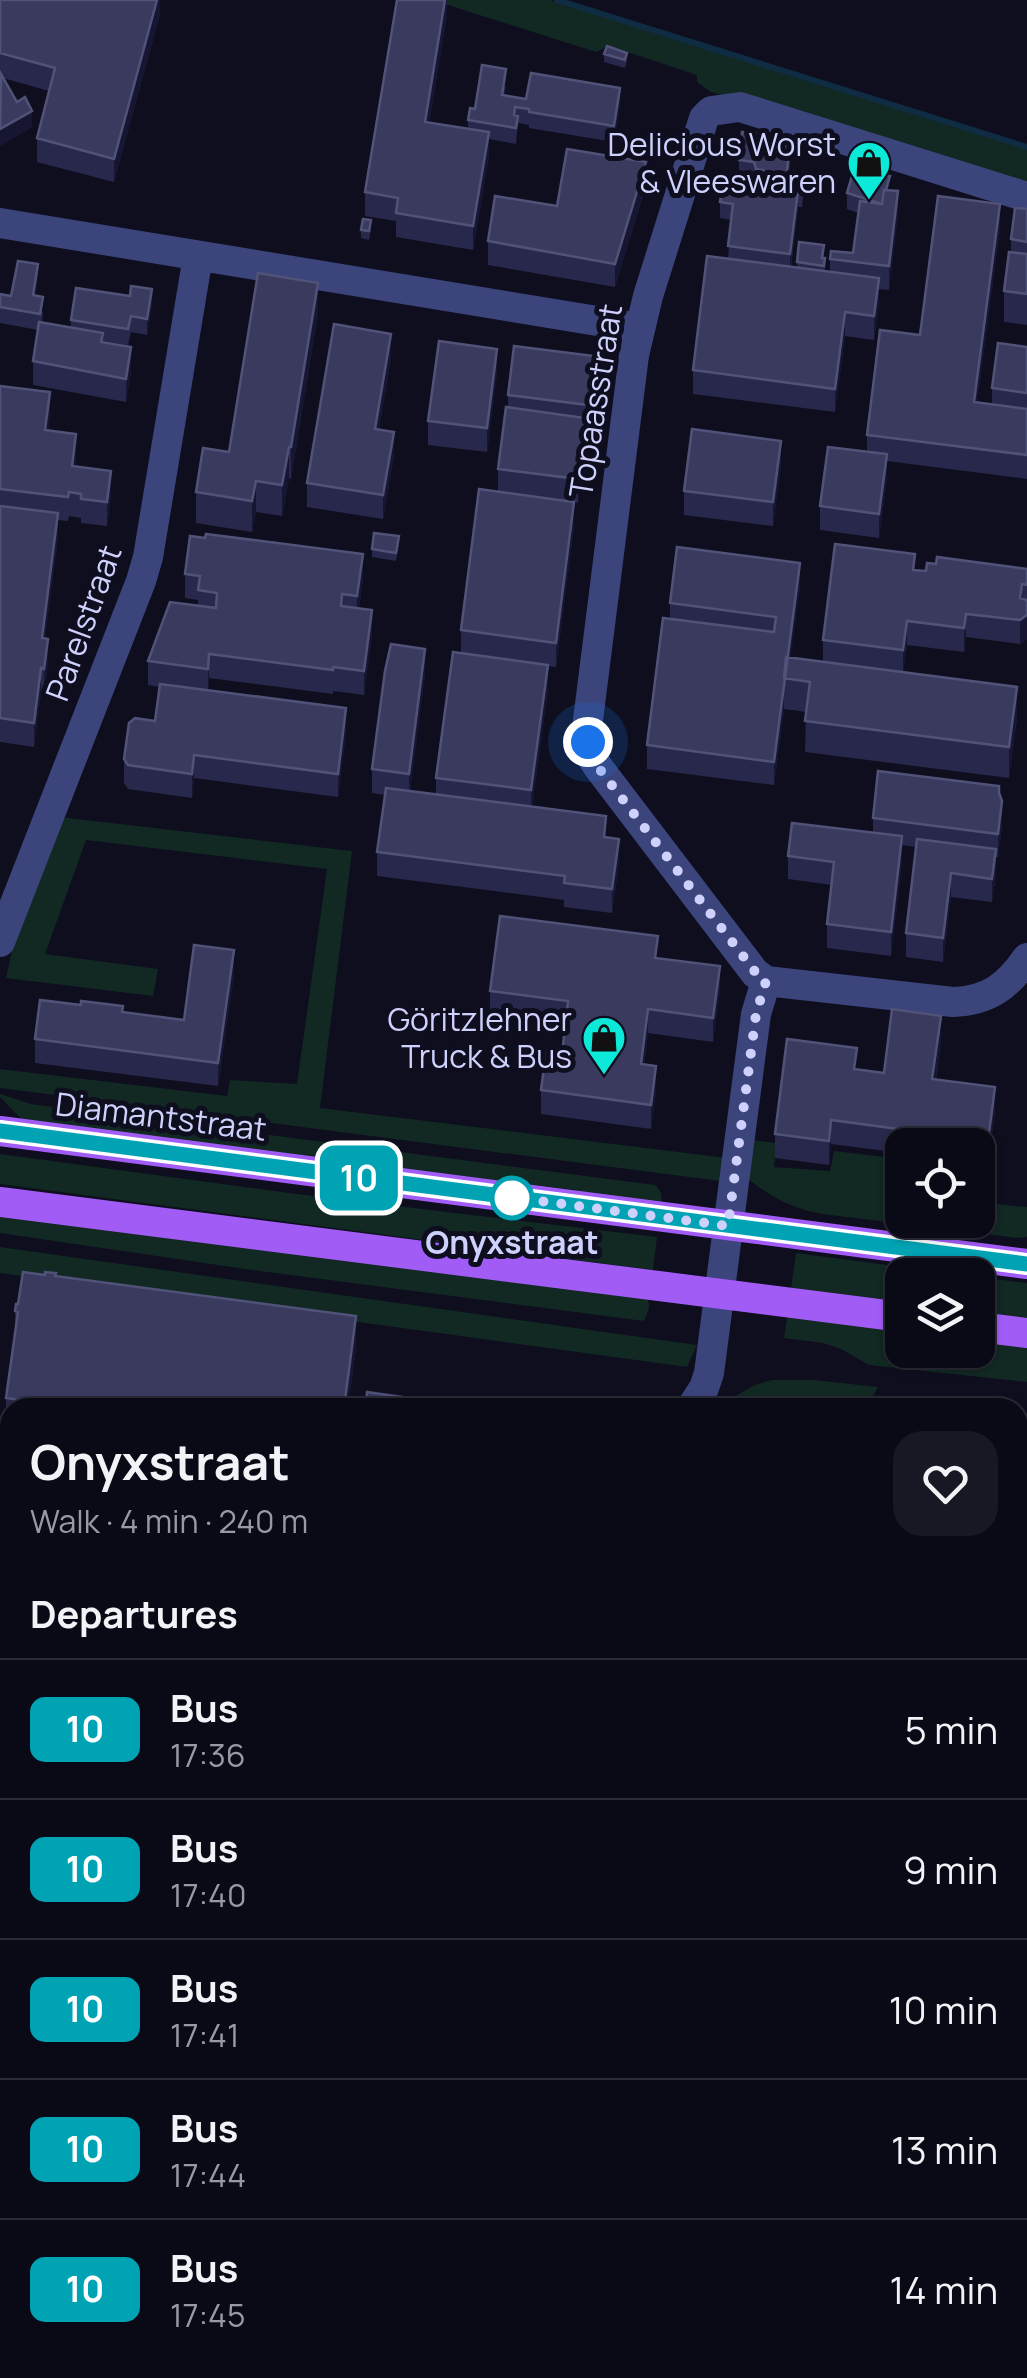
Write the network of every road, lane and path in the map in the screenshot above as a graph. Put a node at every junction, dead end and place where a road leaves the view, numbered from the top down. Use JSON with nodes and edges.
{"nodes":[{"id":1,"x":1027,"y":197,"type":"edge"},
{"id":2,"x":0,"y":222,"type":"edge"},
{"id":3,"x":198,"y":256,"type":"junction"},
{"id":4,"x":640,"y":328,"type":"junction"},
{"id":5,"x":0,"y":942,"type":"edge"},
{"id":6,"x":1027,"y":958,"type":"edge"},
{"id":7,"x":766,"y":981,"type":"junction"},
{"id":8,"x":0,"y":1131,"type":"edge"},
{"id":9,"x":0,"y":1202,"type":"edge"},
{"id":10,"x":728,"y":1226,"type":"junction"},
{"id":11,"x":1027,"y":1264,"type":"edge"},
{"id":12,"x":719,"y":1294,"type":"junction"},
{"id":13,"x":885,"y":1316,"type":"edge"},
{"id":14,"x":995,"y":1329,"type":"edge"},
{"id":15,"x":1027,"y":1333,"type":"edge"},
{"id":16,"x":698,"y":1398,"type":"edge"}],
"edges":[{"from":1,"to":4,"type":"street","name":"Topaasstraat"},
{"from":2,"to":3,"type":"street"},
{"from":3,"to":4,"type":"street"},
{"from":3,"to":5,"type":"street","name":"Parelstraat"},
{"from":4,"to":7,"type":"street","name":"Topaasstraat"},
{"from":6,"to":7,"type":"street"},
{"from":7,"to":10,"type":"street"},
{"from":8,"to":10,"type":"main road","name":"Diamantstraat"},
{"from":9,"to":12,"type":"main road"},
{"from":10,"to":11,"type":"main road","name":"Diamantstraat"},
{"from":10,"to":12,"type":"street"},
{"from":12,"to":13,"type":"main road"},
{"from":12,"to":16,"type":"street"},
{"from":14,"to":15,"type":"main road"}]}
